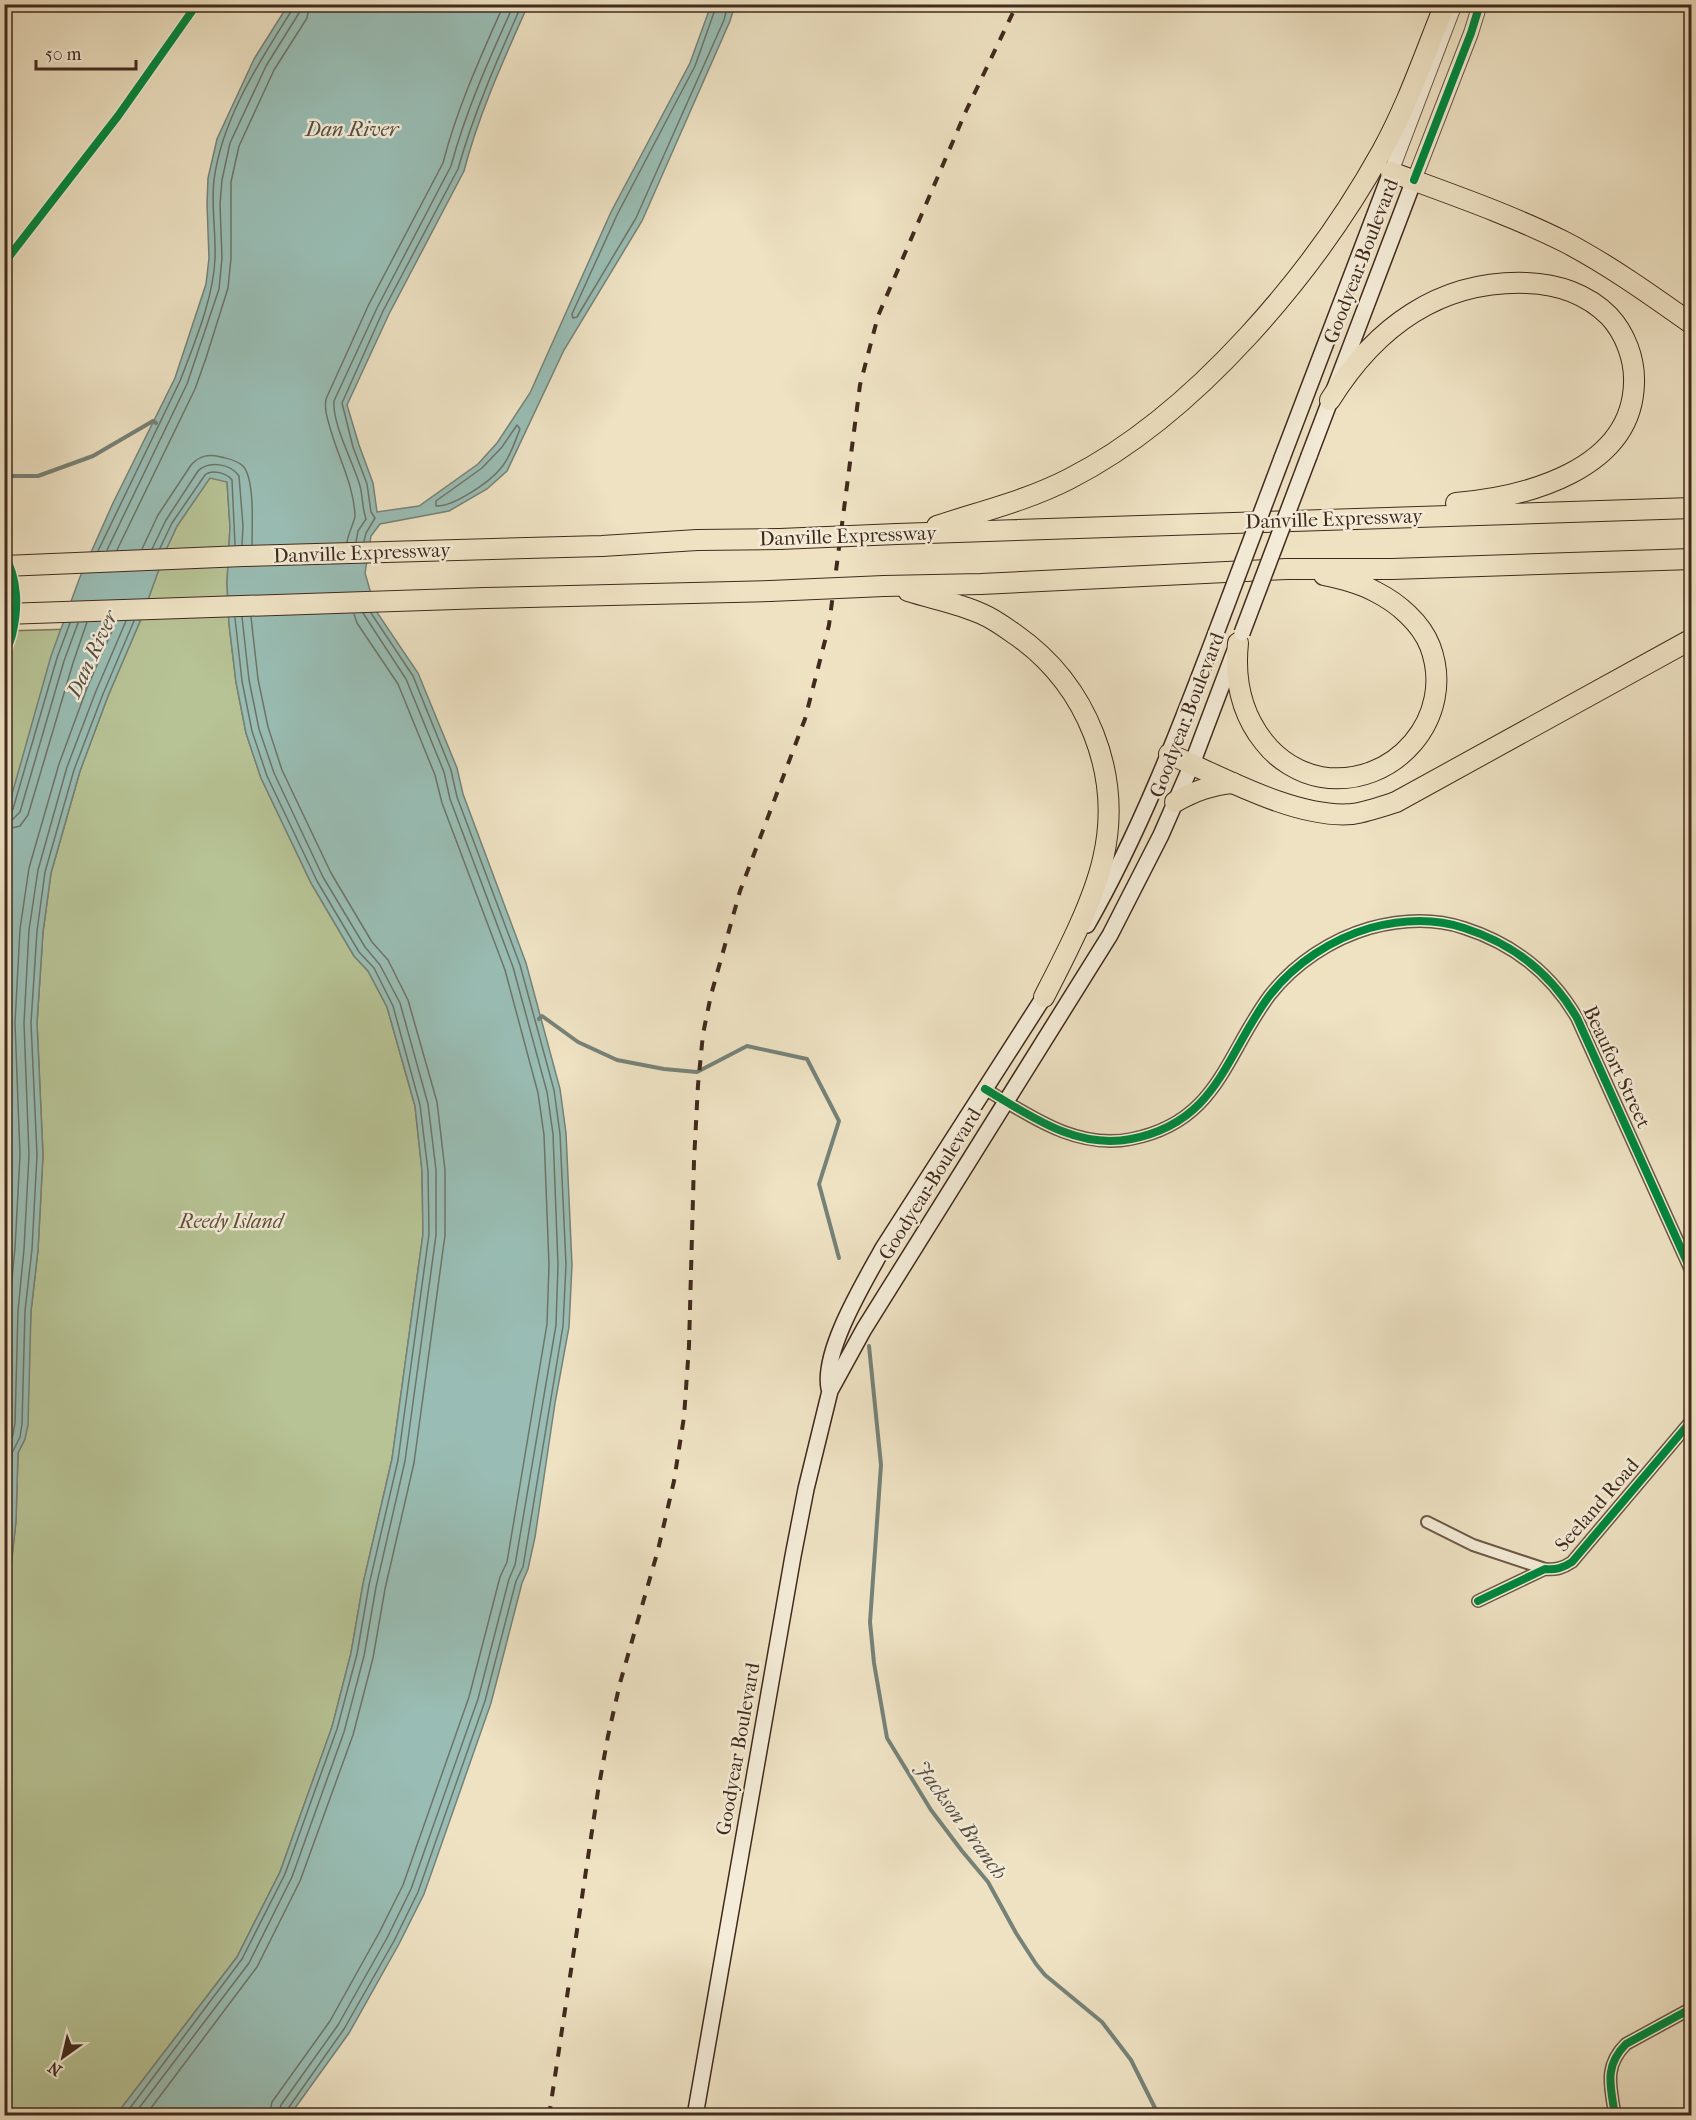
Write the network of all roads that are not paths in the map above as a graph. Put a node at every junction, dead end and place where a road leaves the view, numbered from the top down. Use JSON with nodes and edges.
{"nodes":[{"id":1,"x":1445,"y":4,"type":"edge"},
{"id":2,"x":1454,"y":4,"type":"edge"},
{"id":3,"x":1480,"y":4,"type":"edge"},
{"id":4,"x":1391,"y":172,"type":"junction"},
{"id":5,"x":1414,"y":180,"type":"junction"},
{"id":6,"x":1692,"y":324,"type":"edge"},
{"id":7,"x":1330,"y":400,"type":"junction"},
{"id":8,"x":1692,"y":508,"type":"edge"},
{"id":9,"x":1392,"y":516,"type":"junction"},
{"id":10,"x":917,"y":533,"type":"junction"},
{"id":11,"x":1692,"y":559,"type":"edge"},
{"id":12,"x":4,"y":566,"type":"edge"},
{"id":13,"x":1302,"y":568,"type":"junction"},
{"id":14,"x":887,"y":586,"type":"junction"},
{"id":15,"x":4,"y":614,"type":"edge"},
{"id":16,"x":1240,"y":638,"type":"junction"},
{"id":17,"x":1692,"y":639,"type":"edge"},
{"id":18,"x":1169,"y":754,"type":"junction"},
{"id":19,"x":1192,"y":764,"type":"junction"},
{"id":20,"x":1233,"y":783,"type":"junction"},
{"id":21,"x":1175,"y":802,"type":"junction"},
{"id":22,"x":1044,"y":997,"type":"junction"},
{"id":23,"x":985,"y":1089,"type":"junction"},
{"id":24,"x":1006,"y":1102,"type":"junction"},
{"id":25,"x":1692,"y":1274,"type":"edge"},
{"id":26,"x":830,"y":1391,"type":"junction"},
{"id":27,"x":1692,"y":1420,"type":"edge"},
{"id":28,"x":1427,"y":1522,"type":"dead end"},
{"id":29,"x":1545,"y":1569,"type":"junction"},
{"id":30,"x":1478,"y":1601,"type":"dead end"},
{"id":31,"x":1692,"y":2008,"type":"edge"},
{"id":32,"x":695,"y":2115,"type":"edge"},
{"id":33,"x":1615,"y":2115,"type":"edge"}],
"edges":[{"from":1,"to":10,"type":"highway"},
{"from":2,"to":4,"type":"street","name":"Goodyear Boulevard"},
{"from":3,"to":5,"type":"street","name":"Goodyear Boulevard"},
{"from":4,"to":5,"type":"highway"},
{"from":4,"to":18,"type":"main road","name":"Goodyear Boulevard","bridge":true},
{"from":5,"to":6,"type":"highway"},
{"from":5,"to":7,"type":"main road","name":"Goodyear Boulevard"},
{"from":7,"to":9,"type":"highway"},
{"from":7,"to":16,"type":"main road","name":"Goodyear Boulevard","bridge":true},
{"from":8,"to":9,"type":"highway","name":"Danville Expressway"},
{"from":9,"to":10,"type":"highway","name":"Danville Expressway"},
{"from":10,"to":12,"type":"highway","name":"Danville Expressway","bridge":true},
{"from":11,"to":13,"type":"highway"},
{"from":13,"to":14,"type":"highway"},
{"from":13,"to":16,"type":"highway"},
{"from":14,"to":15,"type":"highway","bridge":true},
{"from":14,"to":22,"type":"highway"},
{"from":16,"to":19,"type":"main road","name":"Goodyear Boulevard"},
{"from":17,"to":20,"type":"highway"},
{"from":18,"to":19,"type":"highway"},
{"from":18,"to":22,"type":"main road","name":"Goodyear Boulevard"},
{"from":19,"to":20,"type":"highway"},
{"from":19,"to":21,"type":"main road","name":"Goodyear Boulevard"},
{"from":20,"to":21,"type":"highway"},
{"from":21,"to":24,"type":"main road","name":"Goodyear Boulevard"},
{"from":22,"to":23,"type":"main road","name":"Goodyear Boulevard"},
{"from":23,"to":24,"type":"street","name":"Beaufort Street"},
{"from":23,"to":26,"type":"main road","name":"Goodyear Boulevard"},
{"from":24,"to":25,"type":"street","name":"Beaufort Street"},
{"from":24,"to":26,"type":"main road","name":"Goodyear Boulevard"},
{"from":26,"to":32,"type":"main road","name":"Goodyear Boulevard"},
{"from":27,"to":29,"type":"street","name":"Seeland Road"},
{"from":28,"to":29,"type":"street"},
{"from":29,"to":30,"type":"street","name":"Seeland Road"},
{"from":31,"to":33,"type":"street"}]}
